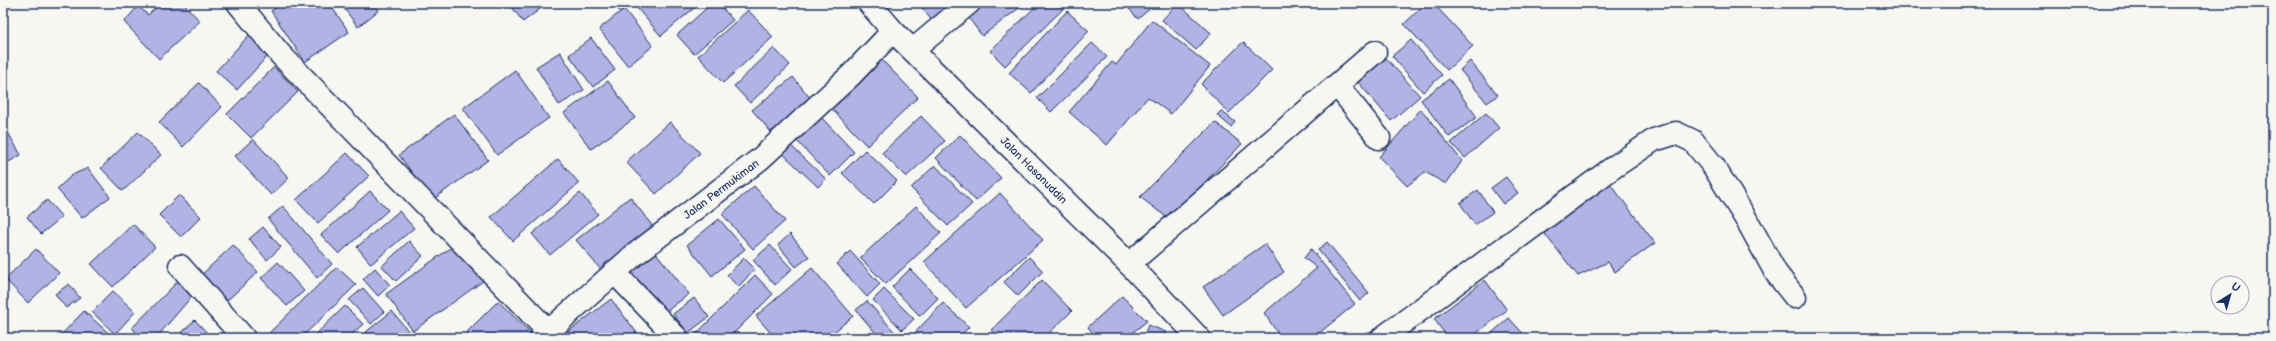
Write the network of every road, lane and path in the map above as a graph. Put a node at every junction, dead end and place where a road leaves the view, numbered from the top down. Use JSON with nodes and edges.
{"nodes":[{"id":1,"x":238,"y":3,"type":"edge"},
{"id":2,"x":869,"y":3,"type":"edge"},
{"id":3,"x":969,"y":3,"type":"edge"},
{"id":4,"x":893,"y":31,"type":"junction"},
{"id":5,"x":913,"y":50,"type":"junction"},
{"id":6,"x":1375,"y":52,"type":"dead end"},
{"id":7,"x":1337,"y":85,"type":"junction"},
{"id":8,"x":1379,"y":138,"type":"dead end"},
{"id":9,"x":1129,"y":264,"type":"junction"},
{"id":10,"x":180,"y":266,"type":"dead end"},
{"id":11,"x":614,"y":272,"type":"junction"},
{"id":12,"x":1795,"y":297,"type":"dead end"},
{"id":13,"x":544,"y":334,"type":"edge"},
{"id":14,"x":244,"y":338,"type":"edge"},
{"id":15,"x":677,"y":338,"type":"edge"},
{"id":16,"x":1199,"y":338,"type":"edge"},
{"id":17,"x":1382,"y":338,"type":"edge"}],
"edges":[{"from":1,"to":13,"type":"street"},
{"from":2,"to":4,"type":"street","name":"Jalan Hasanuddin"},
{"from":3,"to":5,"type":"street"},
{"from":4,"to":5,"type":"street","name":"Jalan Hasanuddin"},
{"from":4,"to":11,"type":"street","name":"Jalan Permukiman"},
{"from":5,"to":9,"type":"street","name":"Jalan Hasanuddin"},
{"from":6,"to":7,"type":"street"},
{"from":7,"to":8,"type":"street"},
{"from":7,"to":9,"type":"street"},
{"from":9,"to":16,"type":"street","name":"Jalan Hasanuddin"},
{"from":10,"to":14,"type":"street"},
{"from":11,"to":13,"type":"street","name":"Jalan Permukiman"},
{"from":11,"to":15,"type":"street"},
{"from":12,"to":17,"type":"street"}]}
